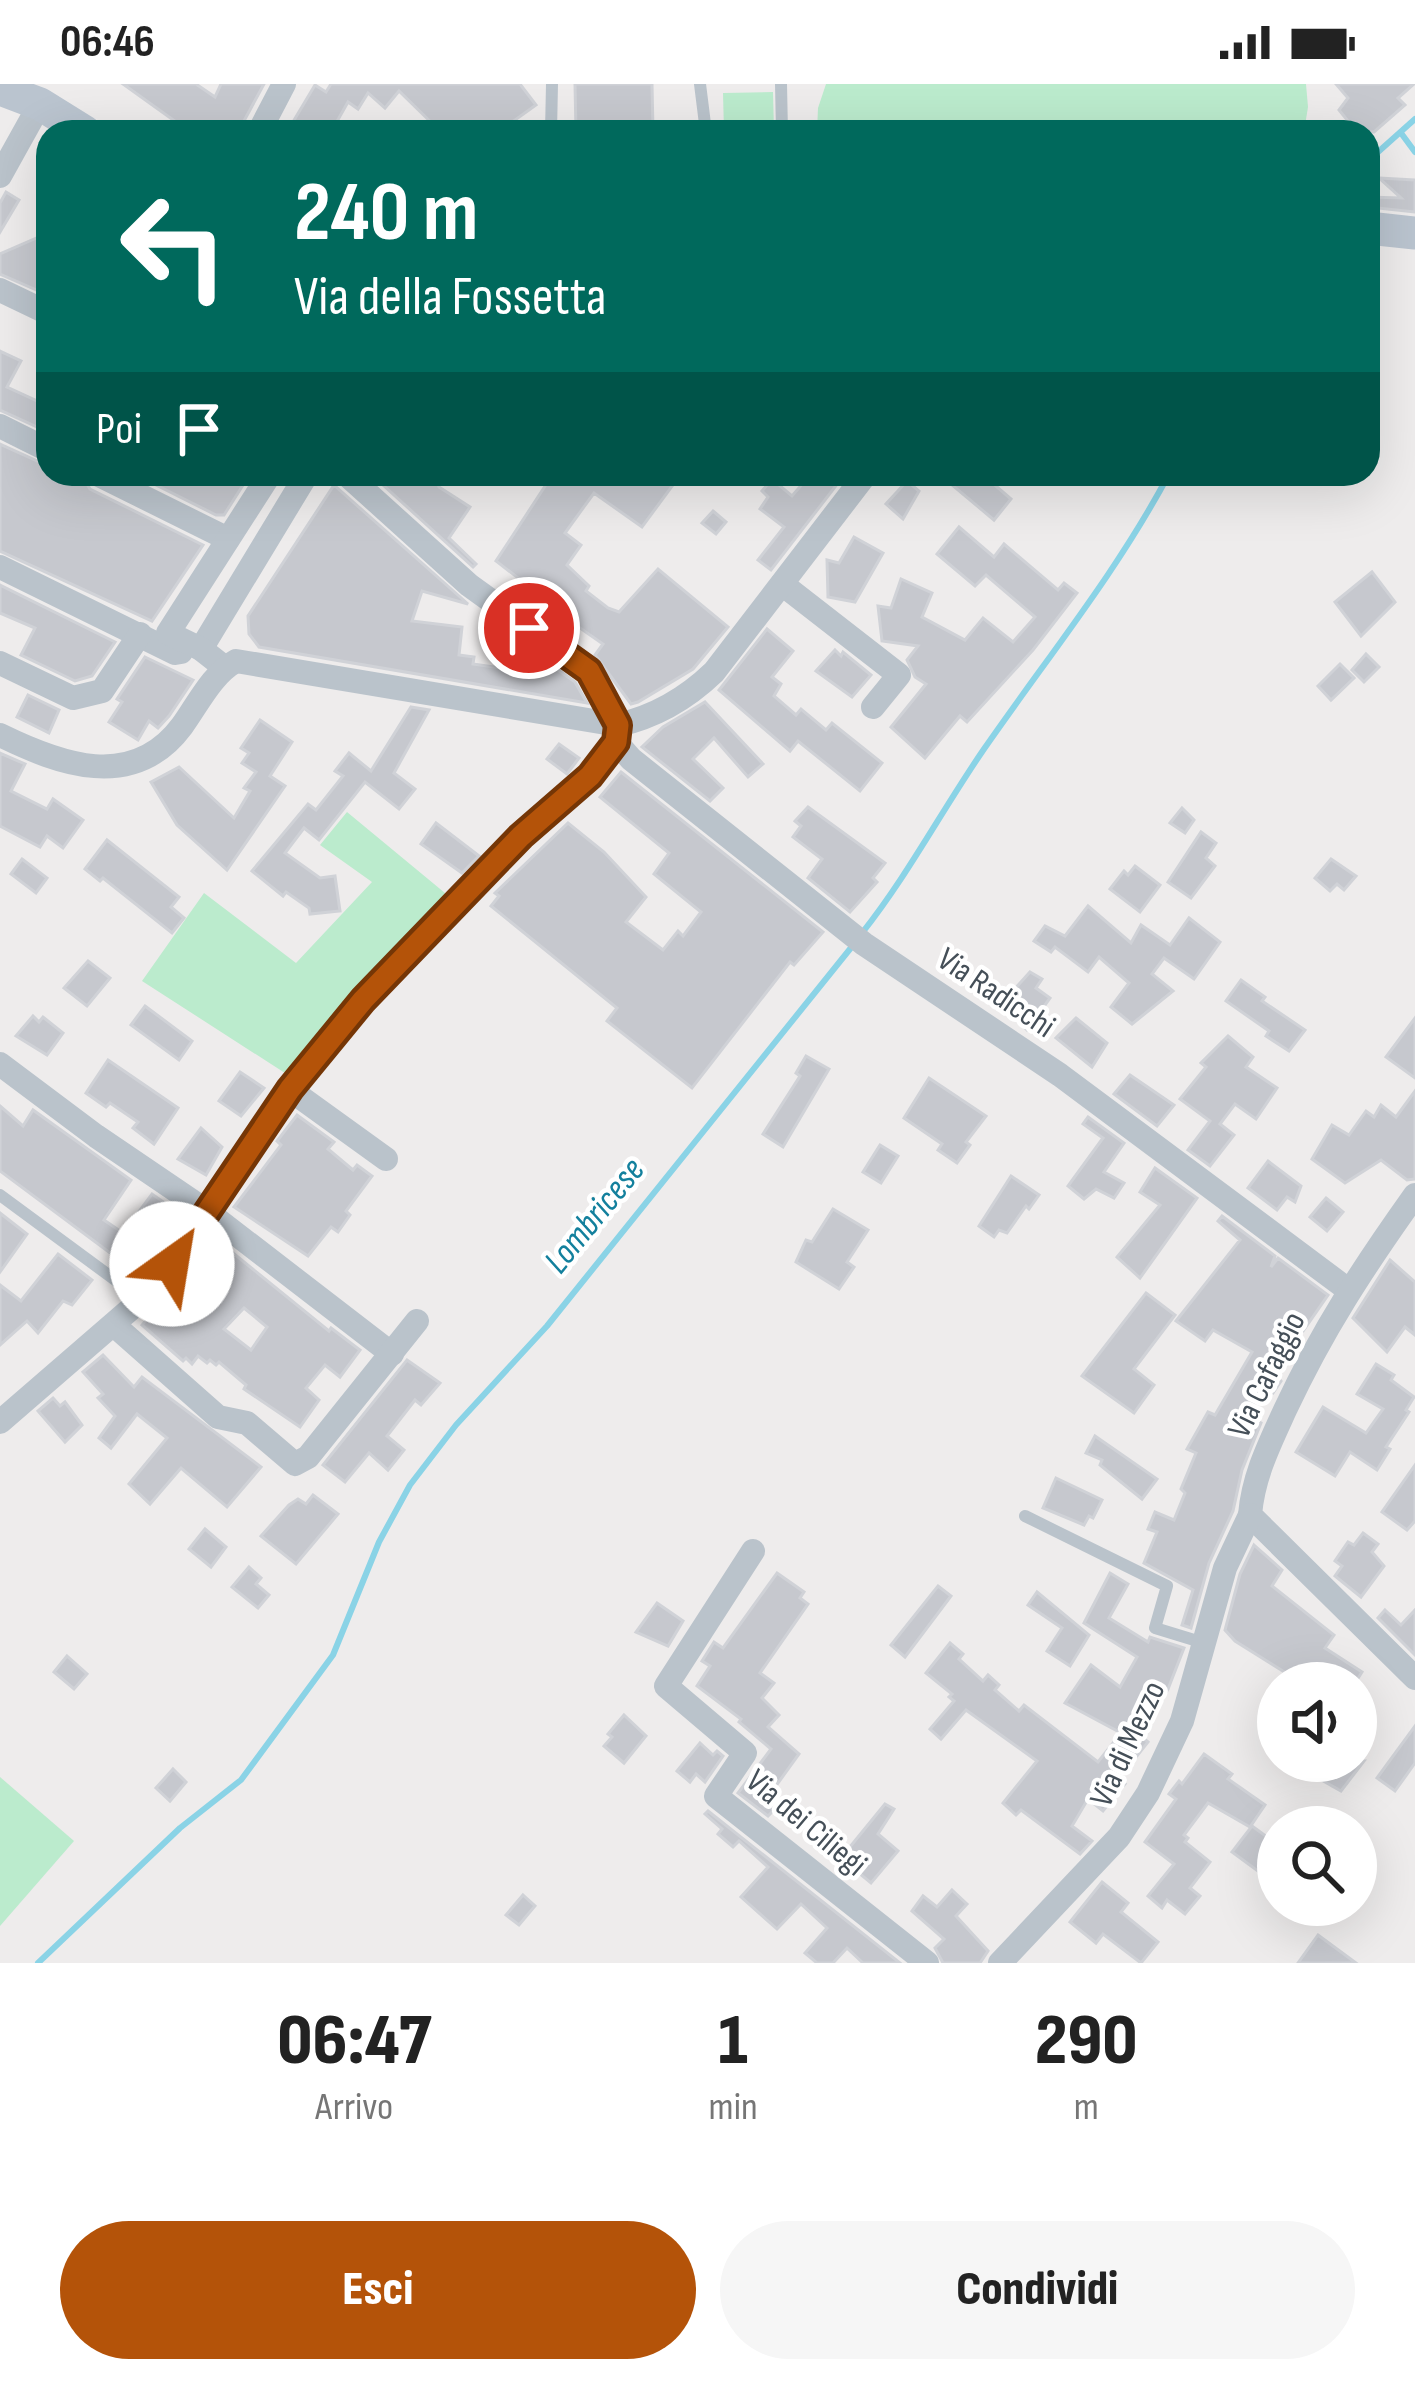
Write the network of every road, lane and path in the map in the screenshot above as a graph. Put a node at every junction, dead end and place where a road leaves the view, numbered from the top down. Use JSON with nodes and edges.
{"nodes":[{"id":1,"x":284,"y":84,"type":"edge"},
{"id":2,"x":552,"y":84,"type":"edge"},
{"id":3,"x":700,"y":84,"type":"edge"},
{"id":4,"x":781,"y":84,"type":"edge"},
{"id":5,"x":0,"y":89,"type":"edge"},
{"id":6,"x":40,"y":104,"type":"junction"},
{"id":7,"x":66,"y":120,"type":"edge"},
{"id":8,"x":265,"y":120,"type":"edge"},
{"id":9,"x":551,"y":120,"type":"edge"},
{"id":10,"x":704,"y":120,"type":"edge"},
{"id":11,"x":782,"y":120,"type":"edge"},
{"id":12,"x":0,"y":176,"type":"edge"},
{"id":13,"x":1380,"y":229,"type":"edge"},
{"id":14,"x":1415,"y":233,"type":"edge"},
{"id":15,"x":0,"y":290,"type":"edge"},
{"id":16,"x":36,"y":307,"type":"edge"},
{"id":17,"x":0,"y":425,"type":"edge"},
{"id":18,"x":36,"y":444,"type":"edge"},
{"id":19,"x":121,"y":486,"type":"edge"},
{"id":20,"x":262,"y":486,"type":"edge"},
{"id":21,"x":300,"y":486,"type":"edge"},
{"id":22,"x":359,"y":486,"type":"edge"},
{"id":23,"x":857,"y":486,"type":"edge"},
{"id":24,"x":228,"y":539,"type":"junction"},
{"id":25,"x":0,"y":566,"type":"edge"},
{"id":26,"x":782,"y":584,"type":"junction"},
{"id":27,"x":140,"y":634,"type":"junction"},
{"id":28,"x":201,"y":649,"type":"junction"},
{"id":29,"x":0,"y":663,"type":"edge"},
{"id":30,"x":224,"y":668,"type":"junction"},
{"id":31,"x":873,"y":707,"type":"dead end"},
{"id":32,"x":617,"y":734,"type":"junction"},
{"id":33,"x":0,"y":735,"type":"edge"},
{"id":34,"x":0,"y":1064,"type":"edge"},
{"id":35,"x":290,"y":1089,"type":"junction"},
{"id":36,"x":386,"y":1159,"type":"dead end"},
{"id":37,"x":0,"y":1195,"type":"edge"},
{"id":38,"x":1415,"y":1196,"type":"edge"},
{"id":39,"x":205,"y":1210,"type":"junction"},
{"id":40,"x":1347,"y":1289,"type":"junction"},
{"id":41,"x":142,"y":1300,"type":"junction"},
{"id":42,"x":417,"y":1321,"type":"dead end"},
{"id":43,"x":115,"y":1326,"type":"junction"},
{"id":44,"x":392,"y":1354,"type":"junction"},
{"id":45,"x":0,"y":1422,"type":"edge"},
{"id":46,"x":1251,"y":1503,"type":"junction"},
{"id":47,"x":1025,"y":1516,"type":"dead end"},
{"id":48,"x":753,"y":1551,"type":"dead end"},
{"id":49,"x":1205,"y":1643,"type":"junction"},
{"id":50,"x":1415,"y":1678,"type":"edge"},
{"id":51,"x":927,"y":1963,"type":"edge"},
{"id":52,"x":1000,"y":1963,"type":"edge"}],
"edges":[{"from":1,"to":8,"type":"street"},
{"from":2,"to":9,"type":"lane"},
{"from":3,"to":10,"type":"lane"},
{"from":4,"to":11,"type":"lane"},
{"from":5,"to":6,"type":"street"},
{"from":6,"to":7,"type":"street"},
{"from":6,"to":12,"type":"street"},
{"from":13,"to":14,"type":"street"},
{"from":15,"to":16,"type":"street"},
{"from":17,"to":18,"type":"street"},
{"from":19,"to":24,"type":"street"},
{"from":20,"to":24,"type":"street"},
{"from":21,"to":28,"type":"street"},
{"from":22,"to":32,"type":"street"},
{"from":23,"to":26,"type":"street"},
{"from":24,"to":28,"type":"street"},
{"from":25,"to":27,"type":"street"},
{"from":26,"to":31,"type":"street"},
{"from":26,"to":32,"type":"street"},
{"from":27,"to":28,"type":"street"},
{"from":27,"to":29,"type":"street"},
{"from":28,"to":30,"type":"street"},
{"from":30,"to":32,"type":"street"},
{"from":30,"to":33,"type":"street"},
{"from":32,"to":35,"type":"street"},
{"from":32,"to":40,"type":"street","name":"Via Radicchi"},
{"from":34,"to":39,"type":"street"},
{"from":35,"to":36,"type":"street"},
{"from":35,"to":39,"type":"street"},
{"from":37,"to":41,"type":"lane"},
{"from":38,"to":40,"type":"street","name":"Via Cafaggio"},
{"from":39,"to":41,"type":"street"},
{"from":39,"to":44,"type":"street"},
{"from":40,"to":46,"type":"street","name":"Via Cafaggio"},
{"from":41,"to":43,"type":"street"},
{"from":42,"to":44,"type":"street"},
{"from":43,"to":44,"type":"street"},
{"from":43,"to":45,"type":"street"},
{"from":46,"to":49,"type":"street","name":"Via di Mezzo"},
{"from":46,"to":50,"type":"street"},
{"from":47,"to":49,"type":"lane"},
{"from":48,"to":51,"type":"street","name":"Via dei Ciliegi"},
{"from":49,"to":52,"type":"street","name":"Via di Mezzo"}]}
